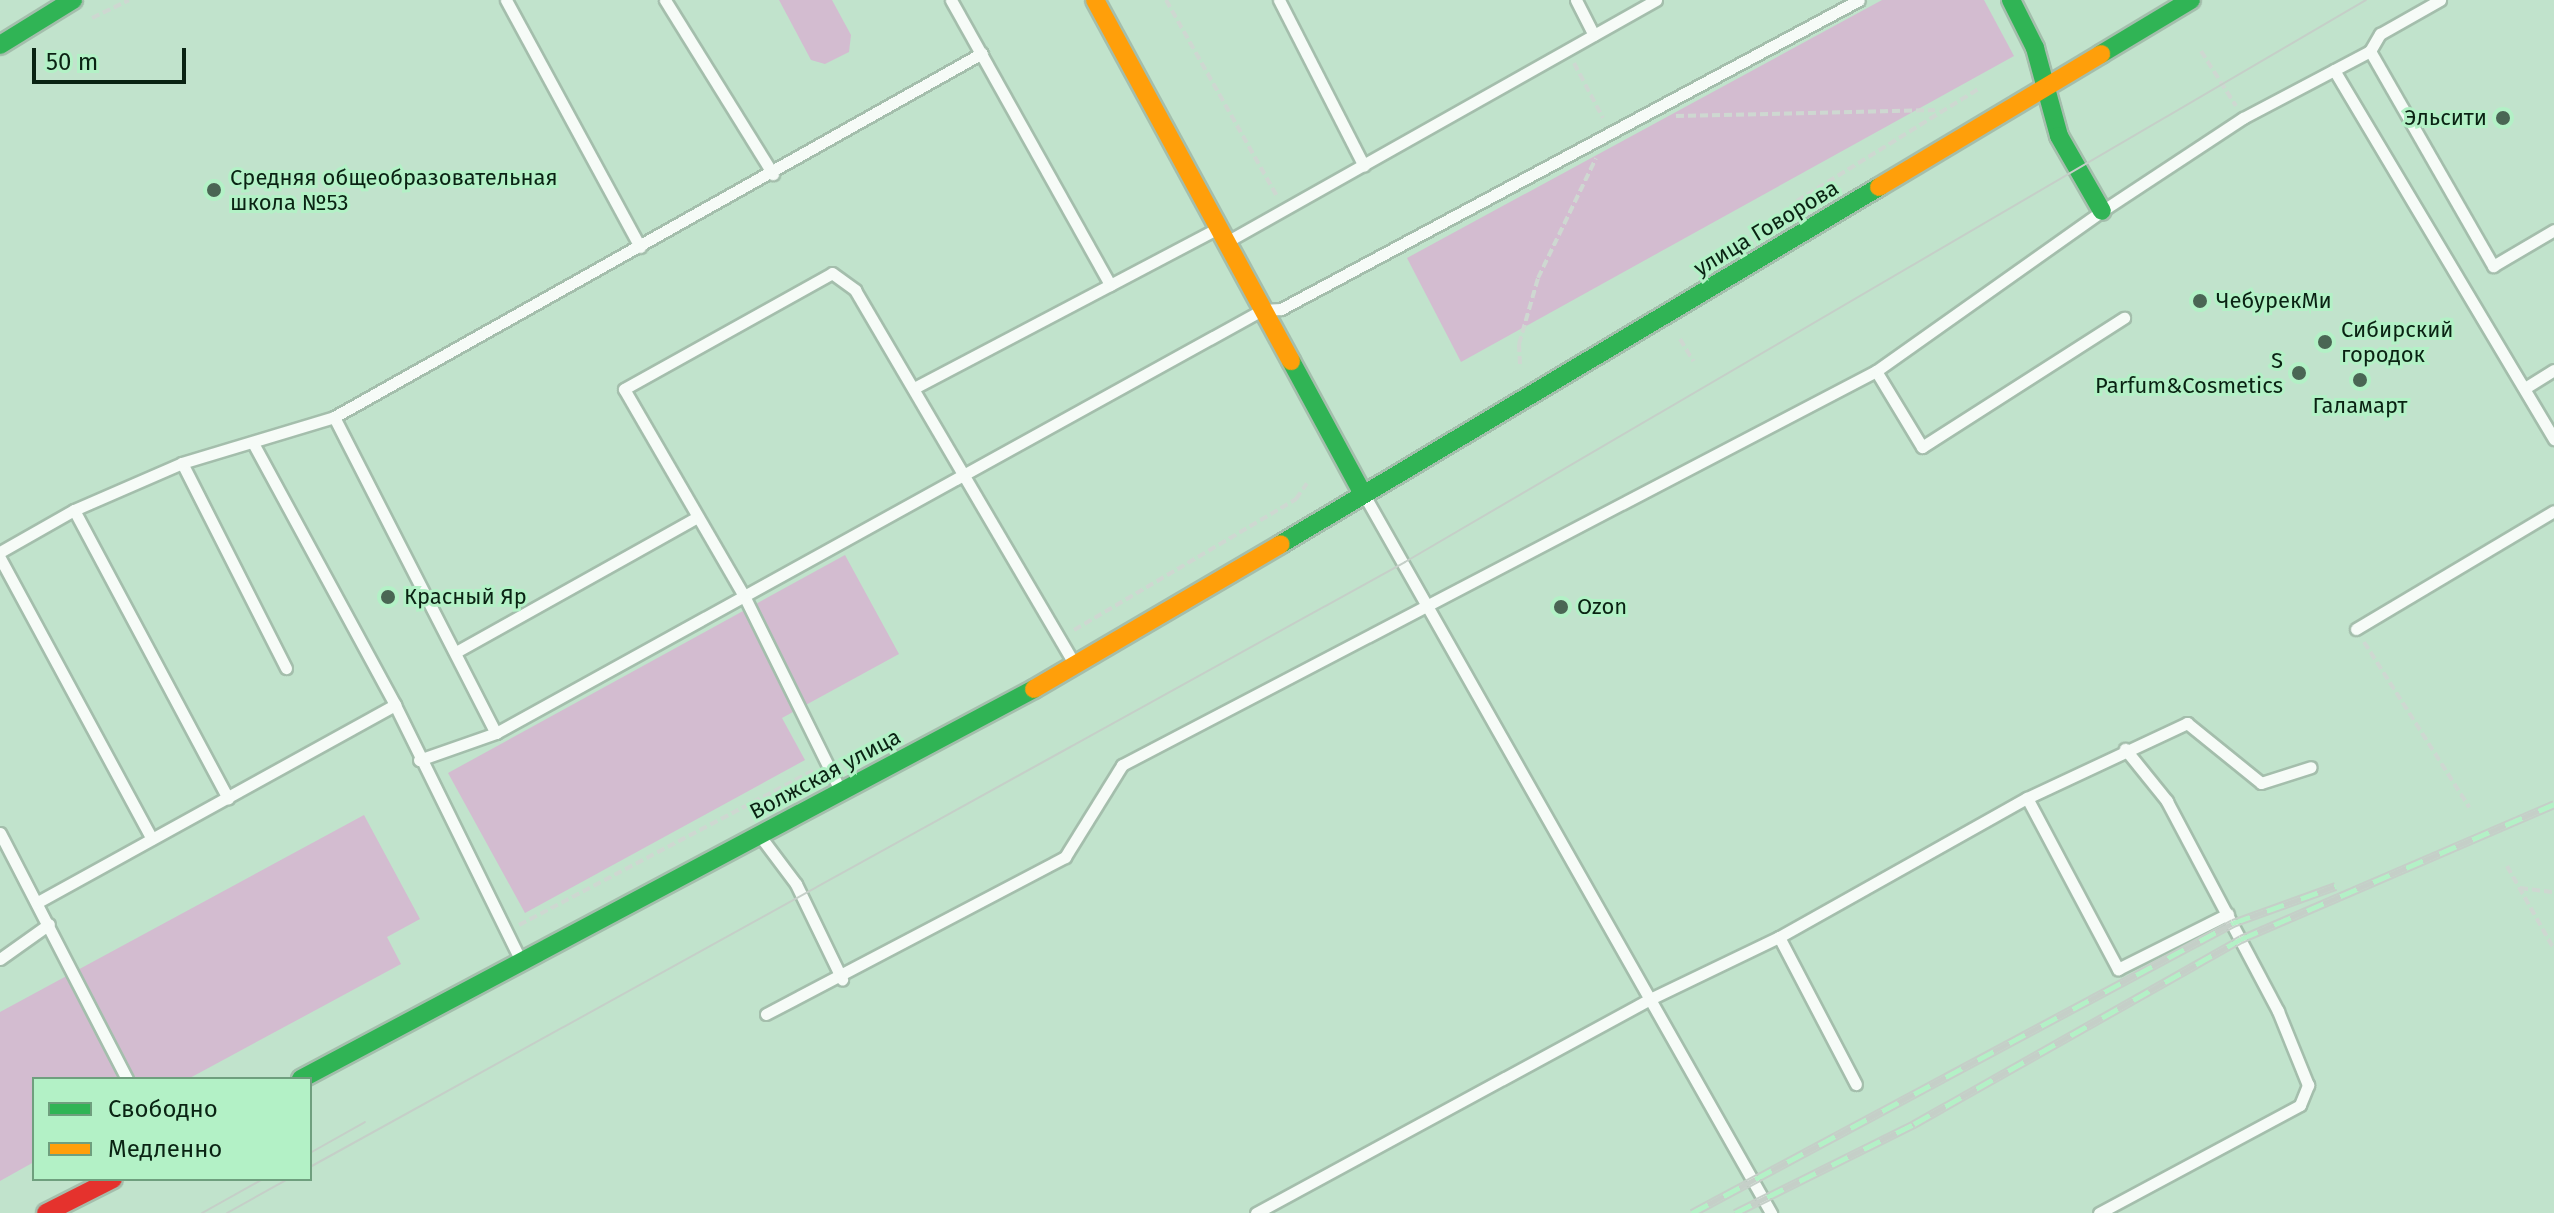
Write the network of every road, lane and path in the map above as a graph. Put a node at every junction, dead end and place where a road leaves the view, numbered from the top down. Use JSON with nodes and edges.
{"nodes":[{"id":1,"x":73,"y":0,"type":"edge"},
{"id":2,"x":129,"y":0,"type":"edge"},
{"id":3,"x":506,"y":0,"type":"edge"},
{"id":4,"x":665,"y":0,"type":"edge"},
{"id":5,"x":951,"y":0,"type":"edge"},
{"id":6,"x":1095,"y":0,"type":"edge"},
{"id":7,"x":1166,"y":0,"type":"edge"},
{"id":8,"x":1279,"y":0,"type":"edge"},
{"id":9,"x":1576,"y":0,"type":"edge"},
{"id":10,"x":1656,"y":0,"type":"edge"},
{"id":11,"x":1859,"y":0,"type":"edge"},
{"id":12,"x":2011,"y":0,"type":"edge"},
{"id":13,"x":2191,"y":0,"type":"edge"},
{"id":14,"x":2440,"y":0,"type":"edge"},
{"id":15,"x":96,"y":16,"type":"dead end"},
{"id":16,"x":1594,"y":35,"type":"junction"},
{"id":17,"x":0,"y":45,"type":"edge"},
{"id":18,"x":1568,"y":51,"type":"junction"},
{"id":19,"x":2201,"y":51,"type":"dead end"},
{"id":20,"x":2370,"y":51,"type":"junction"},
{"id":21,"x":982,"y":53,"type":"junction"},
{"id":22,"x":2334,"y":70,"type":"junction"},
{"id":23,"x":2046,"y":87,"type":"junction"},
{"id":24,"x":1980,"y":88,"type":"dead end"},
{"id":25,"x":1661,"y":117,"type":"dead end"},
{"id":26,"x":2243,"y":118,"type":"junction"},
{"id":27,"x":1609,"y":130,"type":"junction"},
{"id":28,"x":1364,"y":166,"type":"junction"},
{"id":29,"x":773,"y":174,"type":"junction"},
{"id":30,"x":1285,"y":209,"type":"junction"},
{"id":31,"x":2102,"y":211,"type":"junction"},
{"id":32,"x":2554,"y":230,"type":"edge"},
{"id":33,"x":1222,"y":235,"type":"junction"},
{"id":34,"x":640,"y":247,"type":"junction"},
{"id":35,"x":1110,"y":285,"type":"junction"},
{"id":36,"x":1262,"y":310,"type":"junction"},
{"id":37,"x":2124,"y":318,"type":"dead end"},
{"id":38,"x":1520,"y":364,"type":"dead end"},
{"id":39,"x":2554,"y":370,"type":"edge"},
{"id":40,"x":1876,"y":371,"type":"junction"},
{"id":41,"x":914,"y":388,"type":"junction"},
{"id":42,"x":2525,"y":388,"type":"junction"},
{"id":43,"x":334,"y":417,"type":"junction"},
{"id":44,"x":2554,"y":439,"type":"edge"},
{"id":45,"x":253,"y":443,"type":"junction"},
{"id":46,"x":182,"y":463,"type":"junction"},
{"id":47,"x":963,"y":474,"type":"junction"},
{"id":48,"x":1307,"y":483,"type":"dead end"},
{"id":49,"x":1363,"y":494,"type":"junction"},
{"id":50,"x":74,"y":510,"type":"junction"},
{"id":51,"x":2554,"y":511,"type":"edge"},
{"id":52,"x":694,"y":519,"type":"junction"},
{"id":53,"x":0,"y":555,"type":"edge"},
{"id":54,"x":744,"y":596,"type":"junction"},
{"id":55,"x":1430,"y":609,"type":"junction"},
{"id":56,"x":2356,"y":629,"type":"joint"},
{"id":57,"x":1060,"y":638,"type":"junction"},
{"id":58,"x":456,"y":652,"type":"junction"},
{"id":59,"x":1076,"y":667,"type":"junction"},
{"id":60,"x":286,"y":668,"type":"dead end"},
{"id":61,"x":395,"y":705,"type":"junction"},
{"id":62,"x":496,"y":733,"type":"junction"},
{"id":63,"x":2125,"y":749,"type":"junction"},
{"id":64,"x":419,"y":760,"type":"junction"},
{"id":65,"x":830,"y":762,"type":"junction"},
{"id":66,"x":2311,"y":767,"type":"dead end"},
{"id":67,"x":841,"y":792,"type":"junction"},
{"id":68,"x":228,"y":798,"type":"junction"},
{"id":69,"x":2027,"y":798,"type":"junction"},
{"id":70,"x":2469,"y":807,"type":"dead end"},
{"id":71,"x":0,"y":833,"type":"edge"},
{"id":72,"x":761,"y":836,"type":"junction"},
{"id":73,"x":152,"y":839,"type":"junction"},
{"id":74,"x":2507,"y":866,"type":"dead end"},
{"id":75,"x":2520,"y":888,"type":"junction"},
{"id":76,"x":2554,"y":892,"type":"edge"},
{"id":77,"x":38,"y":902,"type":"junction"},
{"id":78,"x":2228,"y":914,"type":"junction"},
{"id":79,"x":49,"y":924,"type":"junction"},
{"id":80,"x":506,"y":931,"type":"junction"},
{"id":81,"x":1779,"y":937,"type":"junction"},
{"id":82,"x":2554,"y":949,"type":"edge"},
{"id":83,"x":0,"y":959,"type":"edge"},
{"id":84,"x":522,"y":961,"type":"junction"},
{"id":85,"x":842,"y":979,"type":"junction"},
{"id":86,"x":1648,"y":1000,"type":"junction"},
{"id":87,"x":766,"y":1014,"type":"dead end"},
{"id":88,"x":126,"y":1077,"type":"edge"},
{"id":89,"x":305,"y":1077,"type":"edge"},
{"id":90,"x":1856,"y":1084,"type":"dead end"},
{"id":91,"x":109,"y":1181,"type":"edge"},
{"id":92,"x":46,"y":1213,"type":"edge"},
{"id":93,"x":1256,"y":1213,"type":"edge"},
{"id":94,"x":1771,"y":1213,"type":"edge"},
{"id":95,"x":2099,"y":1213,"type":"edge"}],
"edges":[{"from":1,"to":17,"type":"main road"},
{"from":2,"to":15,"type":"path"},
{"from":3,"to":34,"type":"lane"},
{"from":4,"to":29,"type":"lane"},
{"from":5,"to":21,"type":"lane"},
{"from":6,"to":33,"type":"main road"},
{"from":7,"to":30,"type":"path"},
{"from":8,"to":28,"type":"lane"},
{"from":9,"to":16,"type":"lane"},
{"from":10,"to":16,"type":"lane"},
{"from":11,"to":27,"type":"lane"},
{"from":12,"to":23,"type":"main road"},
{"from":13,"to":23,"type":"main road","name":"улица Говорова"},
{"from":14,"to":20,"type":"lane"},
{"from":16,"to":18,"type":"lane"},
{"from":18,"to":27,"type":"path"},
{"from":18,"to":28,"type":"lane"},
{"from":19,"to":26,"type":"path"},
{"from":20,"to":22,"type":"lane"},
{"from":20,"to":32,"type":"lane"},
{"from":21,"to":29,"type":"lane"},
{"from":21,"to":35,"type":"lane"},
{"from":22,"to":26,"type":"lane"},
{"from":22,"to":42,"type":"lane"},
{"from":23,"to":31,"type":"main road"},
{"from":23,"to":49,"type":"main road","name":"улица Говорова"},
{"from":24,"to":25,"type":"path"},
{"from":26,"to":31,"type":"lane"},
{"from":27,"to":36,"type":"lane"},
{"from":27,"to":38,"type":"path"},
{"from":28,"to":30,"type":"lane"},
{"from":29,"to":34,"type":"lane"},
{"from":30,"to":33,"type":"lane"},
{"from":31,"to":40,"type":"lane"},
{"from":33,"to":35,"type":"lane"},
{"from":33,"to":36,"type":"main road"},
{"from":34,"to":43,"type":"lane"},
{"from":35,"to":41,"type":"lane"},
{"from":36,"to":47,"type":"lane"},
{"from":36,"to":49,"type":"main road"},
{"from":37,"to":40,"type":"lane"},
{"from":39,"to":42,"type":"lane"},
{"from":40,"to":55,"type":"lane"},
{"from":41,"to":47,"type":"lane"},
{"from":41,"to":52,"type":"lane"},
{"from":42,"to":44,"type":"lane"},
{"from":43,"to":45,"type":"lane"},
{"from":43,"to":58,"type":"lane"},
{"from":45,"to":46,"type":"lane"},
{"from":45,"to":61,"type":"lane"},
{"from":46,"to":50,"type":"lane"},
{"from":46,"to":60,"type":"lane"},
{"from":47,"to":54,"type":"lane"},
{"from":47,"to":57,"type":"lane"},
{"from":48,"to":57,"type":"path"},
{"from":49,"to":55,"type":"lane"},
{"from":49,"to":59,"type":"main road","name":"Волжская улица"},
{"from":50,"to":53,"type":"lane"},
{"from":50,"to":68,"type":"lane"},
{"from":51,"to":56,"type":"lane"},
{"from":52,"to":54,"type":"lane"},
{"from":52,"to":58,"type":"lane"},
{"from":53,"to":73,"type":"lane"},
{"from":54,"to":62,"type":"lane"},
{"from":54,"to":65,"type":"lane"},
{"from":55,"to":85,"type":"lane"},
{"from":55,"to":86,"type":"lane"},
{"from":56,"to":70,"type":"path"},
{"from":57,"to":59,"type":"lane"},
{"from":58,"to":62,"type":"lane"},
{"from":59,"to":67,"type":"main road","name":"Волжская улица"},
{"from":61,"to":64,"type":"lane"},
{"from":61,"to":68,"type":"lane"},
{"from":62,"to":64,"type":"lane"},
{"from":63,"to":66,"type":"lane"},
{"from":63,"to":69,"type":"lane"},
{"from":63,"to":78,"type":"lane"},
{"from":64,"to":80,"type":"lane"},
{"from":65,"to":67,"type":"lane"},
{"from":65,"to":80,"type":"path"},
{"from":67,"to":72,"type":"main road","name":"Волжская улица"},
{"from":68,"to":73,"type":"lane"},
{"from":69,"to":78,"type":"lane"},
{"from":69,"to":81,"type":"lane"},
{"from":71,"to":77,"type":"lane"},
{"from":72,"to":84,"type":"main road","name":"Волжская улица"},
{"from":72,"to":85,"type":"lane"},
{"from":73,"to":77,"type":"lane"},
{"from":74,"to":75,"type":"path"},
{"from":75,"to":76,"type":"path"},
{"from":75,"to":82,"type":"path"},
{"from":77,"to":79,"type":"lane"},
{"from":78,"to":95,"type":"lane"},
{"from":79,"to":83,"type":"lane"},
{"from":79,"to":88,"type":"lane"},
{"from":80,"to":84,"type":"lane"},
{"from":81,"to":86,"type":"lane"},
{"from":81,"to":90,"type":"lane"},
{"from":84,"to":89,"type":"main road","name":"Волжская улица"},
{"from":85,"to":87,"type":"lane"},
{"from":86,"to":93,"type":"lane"},
{"from":86,"to":94,"type":"lane"},
{"from":91,"to":92,"type":"main road"}]}
